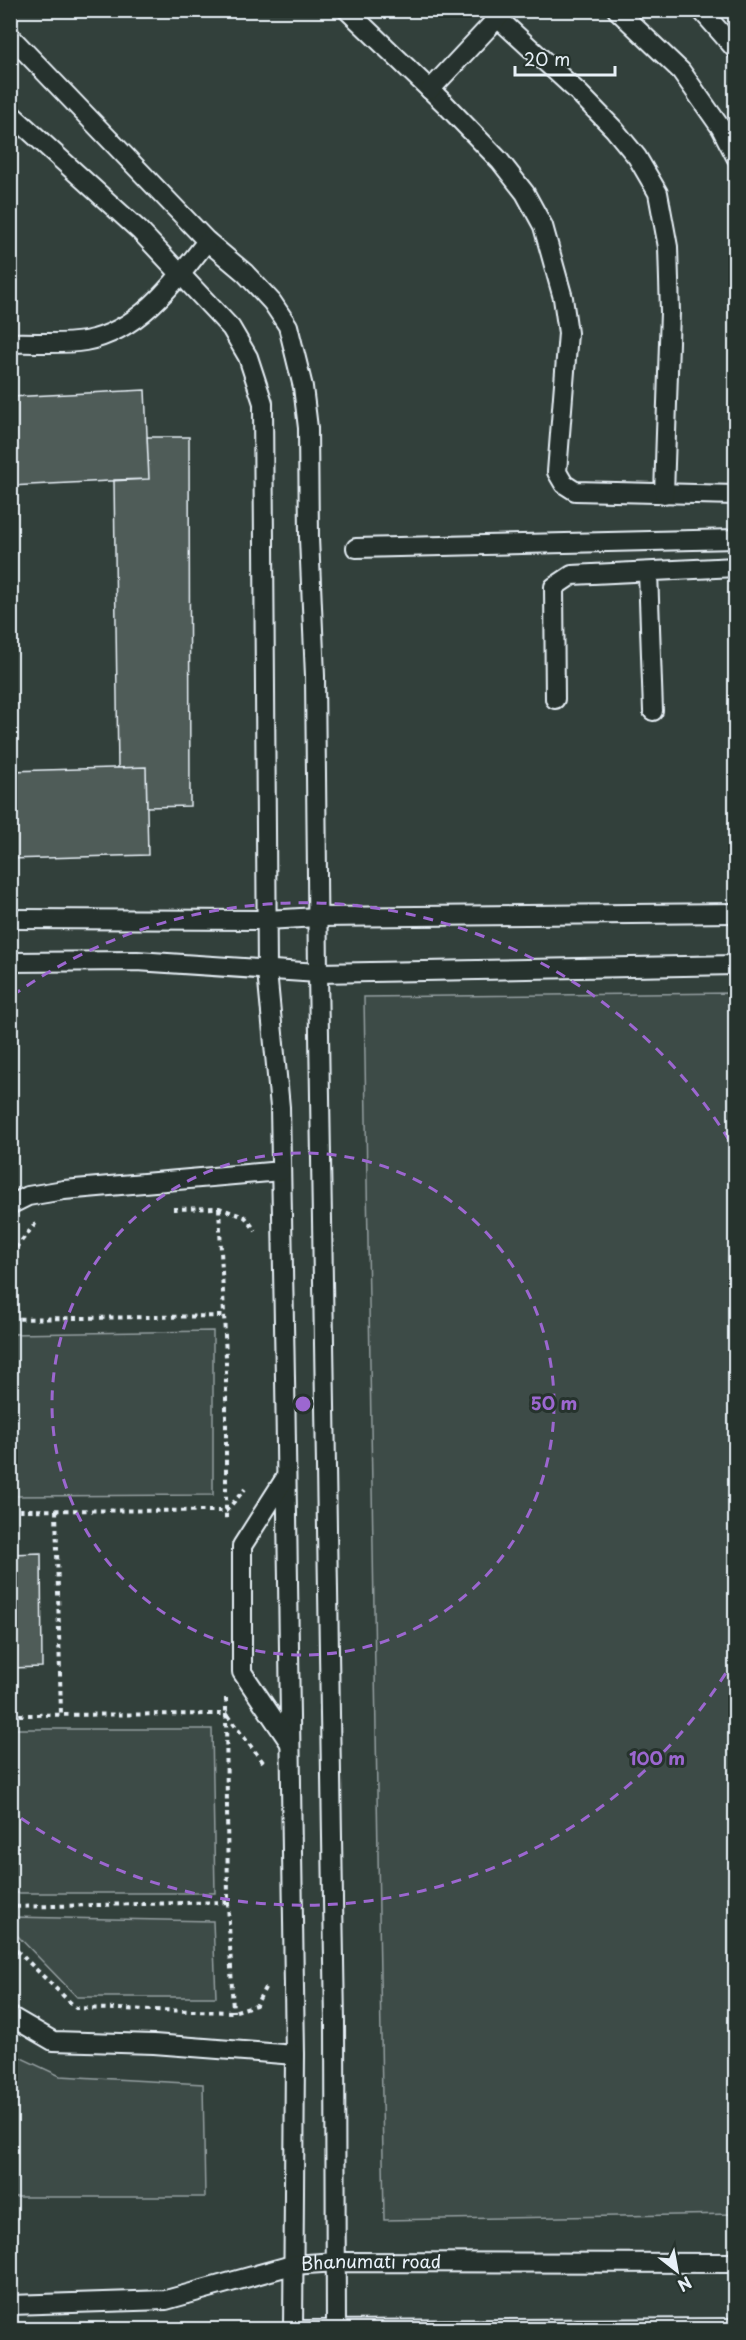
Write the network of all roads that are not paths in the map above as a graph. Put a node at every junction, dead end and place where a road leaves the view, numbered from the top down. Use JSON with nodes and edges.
{"nodes":[{"id":1,"x":347,"y":10,"type":"edge"},
{"id":2,"x":617,"y":10,"type":"edge"},
{"id":3,"x":701,"y":10,"type":"edge"},
{"id":4,"x":497,"y":13,"type":"edge"},
{"id":5,"x":10,"y":36,"type":"edge"},
{"id":6,"x":735,"y":50,"type":"edge"},
{"id":7,"x":430,"y":90,"type":"junction"},
{"id":8,"x":10,"y":113,"type":"edge"},
{"id":9,"x":735,"y":157,"type":"edge"},
{"id":10,"x":207,"y":241,"type":"junction"},
{"id":11,"x":182,"y":273,"type":"junction"},
{"id":12,"x":10,"y":343,"type":"edge"},
{"id":13,"x":664,"y":494,"type":"junction"},
{"id":14,"x":735,"y":495,"type":"edge"},
{"id":15,"x":735,"y":539,"type":"edge"},
{"id":16,"x":356,"y":548,"type":"dead end"},
{"id":17,"x":735,"y":567,"type":"edge"},
{"id":18,"x":648,"y":572,"type":"junction"},
{"id":19,"x":555,"y":699,"type":"dead end"},
{"id":20,"x":653,"y":711,"type":"dead end"},
{"id":21,"x":735,"y":913,"type":"edge"},
{"id":22,"x":317,"y":917,"type":"junction"},
{"id":23,"x":10,"y":920,"type":"edge"},
{"id":24,"x":267,"y":920,"type":"junction"},
{"id":25,"x":10,"y":962,"type":"edge"},
{"id":26,"x":735,"y":965,"type":"edge"},
{"id":27,"x":267,"y":971,"type":"junction"},
{"id":28,"x":318,"y":973,"type":"junction"},
{"id":29,"x":281,"y":1171,"type":"junction"},
{"id":30,"x":10,"y":1205,"type":"edge"},
{"id":31,"x":286,"y":1477,"type":"junction"},
{"id":32,"x":290,"y":1743,"type":"junction"},
{"id":33,"x":10,"y":2016,"type":"edge"},
{"id":34,"x":295,"y":2055,"type":"junction"},
{"id":35,"x":337,"y":2262,"type":"junction"},
{"id":36,"x":735,"y":2263,"type":"edge"},
{"id":37,"x":292,"y":2265,"type":"junction"},
{"id":38,"x":10,"y":2305,"type":"edge"},
{"id":39,"x":735,"y":2328,"type":"edge"},
{"id":40,"x":336,"y":2329,"type":"edge"},
{"id":41,"x":293,"y":2330,"type":"edge"},
{"id":42,"x":303,"y":2330,"type":"edge"}],
"edges":[{"from":1,"to":7,"type":"lane"},
{"from":2,"to":9,"type":"lane"},
{"from":3,"to":6,"type":"lane"},
{"from":4,"to":7,"type":"lane"},
{"from":4,"to":13,"type":"lane"},
{"from":5,"to":10,"type":"lane"},
{"from":7,"to":13,"type":"lane"},
{"from":8,"to":11,"type":"lane"},
{"from":10,"to":11,"type":"lane"},
{"from":10,"to":22,"type":"lane"},
{"from":11,"to":12,"type":"lane"},
{"from":11,"to":24,"type":"lane"},
{"from":13,"to":14,"type":"lane"},
{"from":15,"to":16,"type":"lane"},
{"from":17,"to":18,"type":"lane"},
{"from":18,"to":19,"type":"lane"},
{"from":18,"to":20,"type":"lane"},
{"from":21,"to":22,"type":"lane"},
{"from":22,"to":24,"type":"lane"},
{"from":22,"to":28,"type":"lane"},
{"from":23,"to":24,"type":"lane"},
{"from":24,"to":27,"type":"lane"},
{"from":25,"to":27,"type":"lane"},
{"from":26,"to":28,"type":"lane"},
{"from":27,"to":28,"type":"lane"},
{"from":27,"to":29,"type":"lane"},
{"from":28,"to":35,"type":"lane"},
{"from":29,"to":30,"type":"lane"},
{"from":29,"to":31,"type":"lane"},
{"from":31,"to":32,"type":"lane"},
{"from":31,"to":32,"type":"lane"},
{"from":32,"to":34,"type":"lane"},
{"from":33,"to":34,"type":"lane"},
{"from":34,"to":37,"type":"lane"},
{"from":35,"to":36,"type":"lane","name":"Bhanumati road"},
{"from":35,"to":37,"type":"lane","name":"Bhanumati road"},
{"from":35,"to":40,"type":"lane"},
{"from":37,"to":38,"type":"lane","name":"Bhanumati road"},
{"from":37,"to":41,"type":"lane"},
{"from":39,"to":40,"type":"lane"},
{"from":40,"to":42,"type":"lane"}]}
